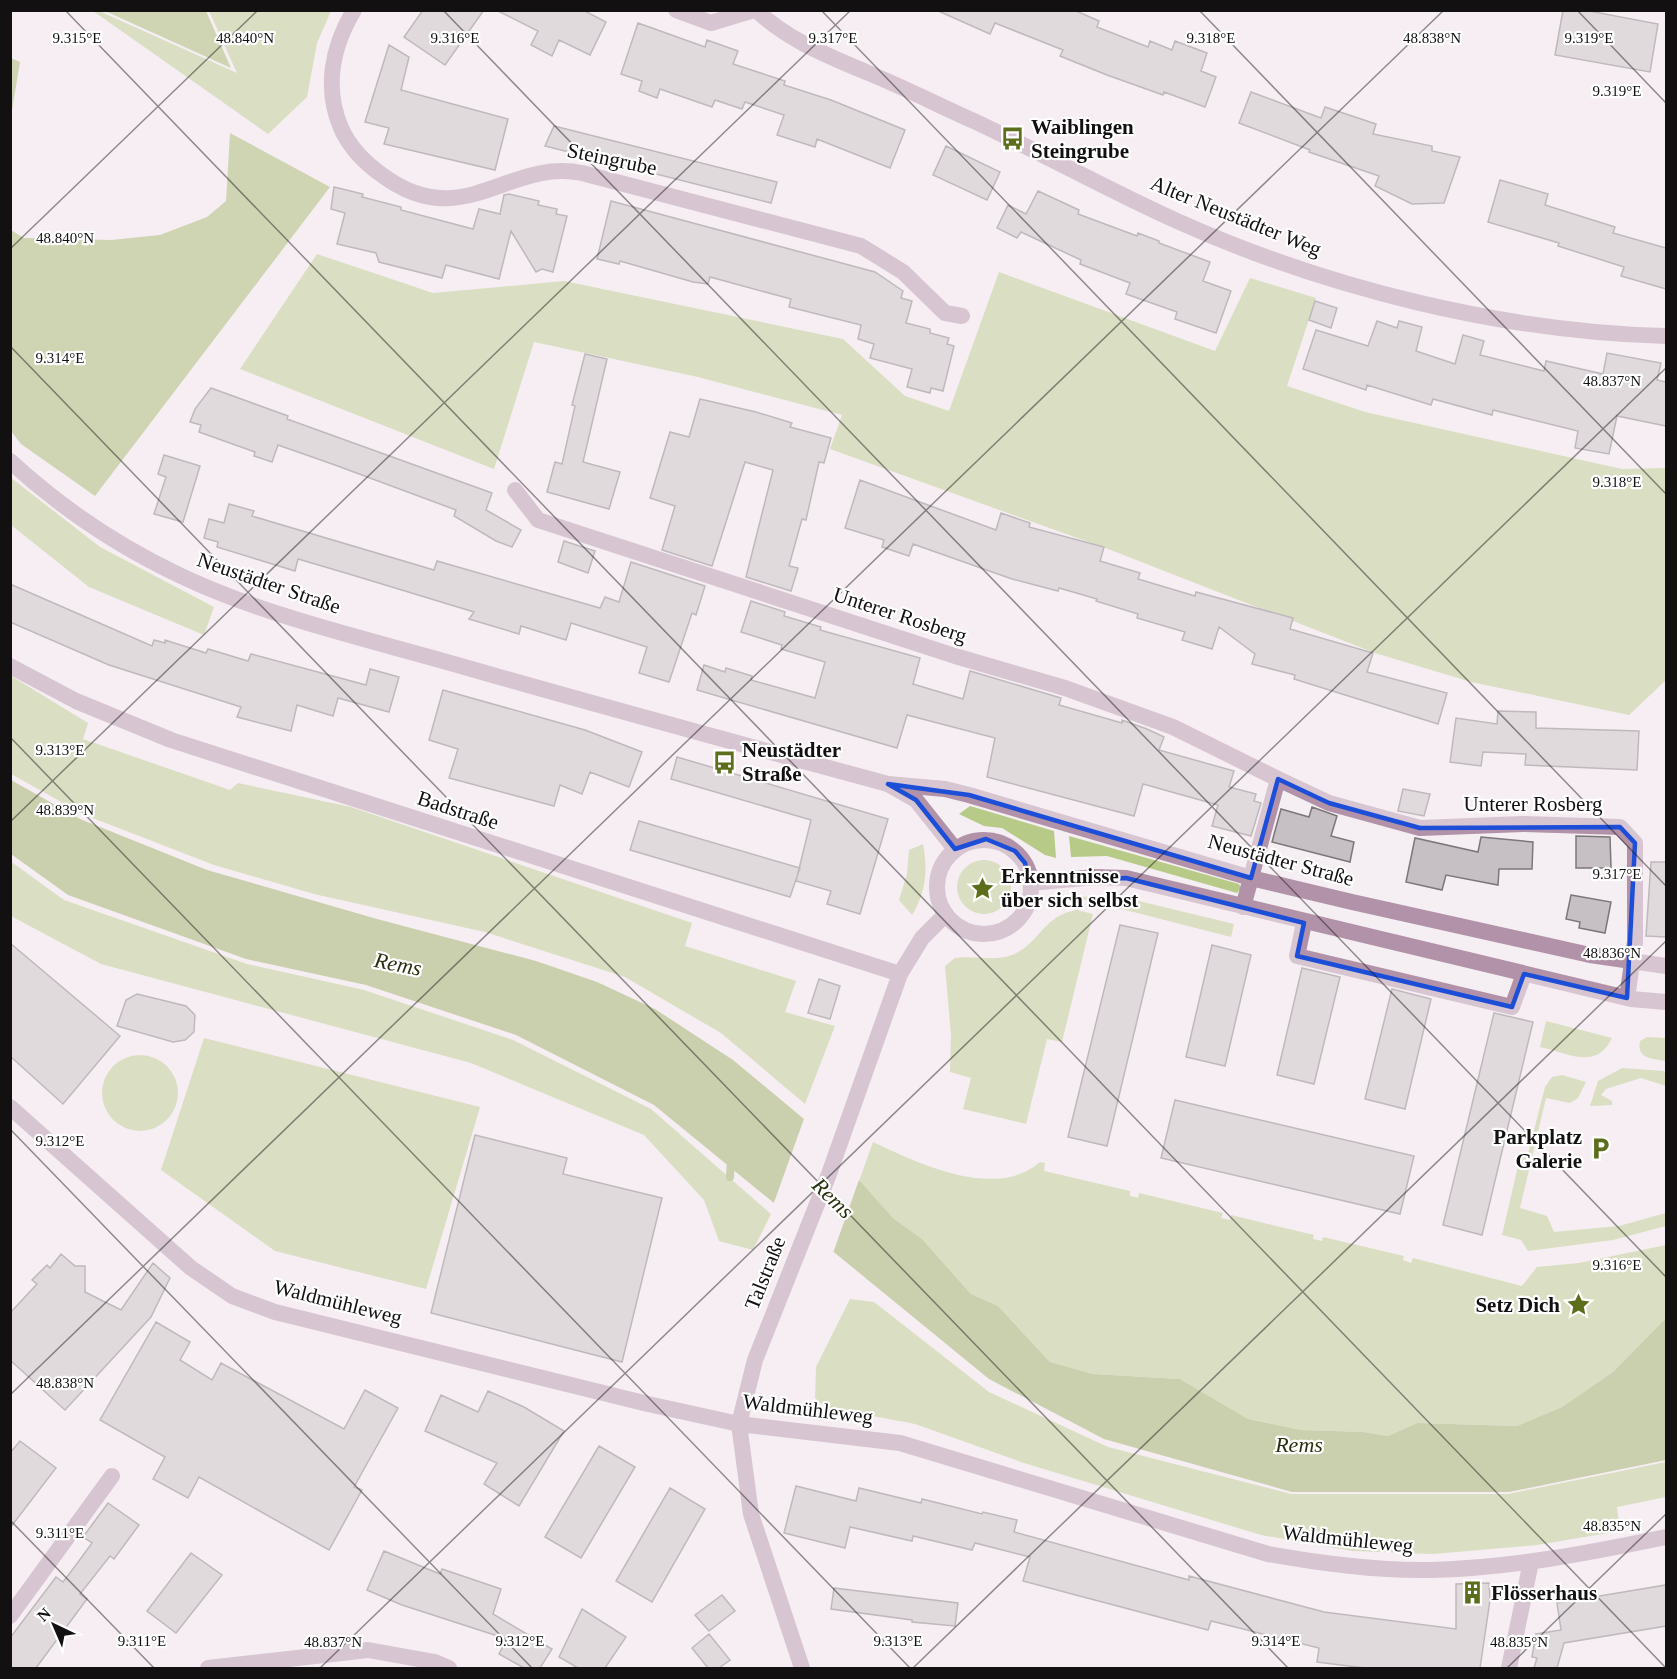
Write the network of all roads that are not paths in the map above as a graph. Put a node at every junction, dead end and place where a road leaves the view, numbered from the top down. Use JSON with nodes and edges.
{"nodes":[{"id":1,"x":354,"y":10,"type":"edge"},
{"id":2,"x":676,"y":10,"type":"edge"},
{"id":3,"x":755,"y":10,"type":"edge"},
{"id":4,"x":962,"y":316,"type":"dead end"},
{"id":5,"x":1666,"y":336,"type":"edge"},
{"id":6,"x":10,"y":461,"type":"edge"},
{"id":7,"x":516,"y":490,"type":"dead end"},
{"id":8,"x":10,"y":666,"type":"edge"},
{"id":9,"x":1278,"y":779,"type":"junction"},
{"id":10,"x":888,"y":784,"type":"junction"},
{"id":11,"x":956,"y":849,"type":"junction"},
{"id":12,"x":1251,"y":878,"type":"junction"},
{"id":13,"x":1030,"y":883,"type":"junction"},
{"id":14,"x":1243,"y":907,"type":"junction"},
{"id":15,"x":946,"y":914,"type":"junction"},
{"id":16,"x":1305,"y":922,"type":"junction"},
{"id":17,"x":1632,"y":963,"type":"junction"},
{"id":18,"x":1666,"y":966,"type":"edge"},
{"id":19,"x":900,"y":974,"type":"junction"},
{"id":20,"x":1524,"y":974,"type":"junction"},
{"id":21,"x":1627,"y":998,"type":"junction"},
{"id":22,"x":1666,"y":1002,"type":"edge"},
{"id":23,"x":10,"y":1107,"type":"edge"},
{"id":24,"x":739,"y":1424,"type":"junction"},
{"id":25,"x":112,"y":1476,"type":"dead end"},
{"id":26,"x":1666,"y":1537,"type":"edge"},
{"id":27,"x":1531,"y":1562,"type":"junction"},
{"id":28,"x":10,"y":1616,"type":"edge"},
{"id":29,"x":208,"y":1668,"type":"edge"},
{"id":30,"x":449,"y":1668,"type":"edge"},
{"id":31,"x":802,"y":1668,"type":"edge"},
{"id":32,"x":1509,"y":1668,"type":"edge"}],
"edges":[{"from":1,"to":4,"type":"street","name":"Steingrube"},
{"from":2,"to":3,"type":"street","name":"Alter Neustädter Weg"},
{"from":3,"to":5,"type":"street","name":"Alter Neustädter Weg"},
{"from":6,"to":10,"type":"street","name":"Neustädter Straße"},
{"from":7,"to":9,"type":"street","name":"Unterer Rosberg"},
{"from":8,"to":19,"type":"street","name":"Badstraße"},
{"from":9,"to":12,"type":"street"},
{"from":9,"to":17,"type":"street","name":"Unterer Rosberg"},
{"from":10,"to":11,"type":"street","name":"Neustädter Straße"},
{"from":10,"to":12,"type":"street","name":"Neustädter Straße"},
{"from":11,"to":13,"type":"street"},
{"from":11,"to":15,"type":"street"},
{"from":12,"to":14,"type":"street"},
{"from":12,"to":17,"type":"street","name":"Neustädter Straße"},
{"from":13,"to":14,"type":"street"},
{"from":13,"to":15,"type":"street"},
{"from":14,"to":16,"type":"street"},
{"from":15,"to":19,"type":"street","name":"Talstraße"},
{"from":16,"to":20,"type":"street"},
{"from":16,"to":20,"type":"street"},
{"from":17,"to":18,"type":"street","name":"Neustädter Straße"},
{"from":17,"to":21,"type":"street","name":"Unterer Rosberg"},
{"from":19,"to":24,"type":"street","name":"Talstraße"},
{"from":20,"to":21,"type":"street"},
{"from":21,"to":22,"type":"street"},
{"from":23,"to":24,"type":"street","name":"Waldmühleweg"},
{"from":24,"to":27,"type":"street","name":"Waldmühleweg"},
{"from":24,"to":31,"type":"street","name":"Talstraße"},
{"from":25,"to":28,"type":"street"},
{"from":26,"to":27,"type":"street","name":"Waldmühleweg"},
{"from":27,"to":32,"type":"street"},
{"from":29,"to":30,"type":"street"}]}
